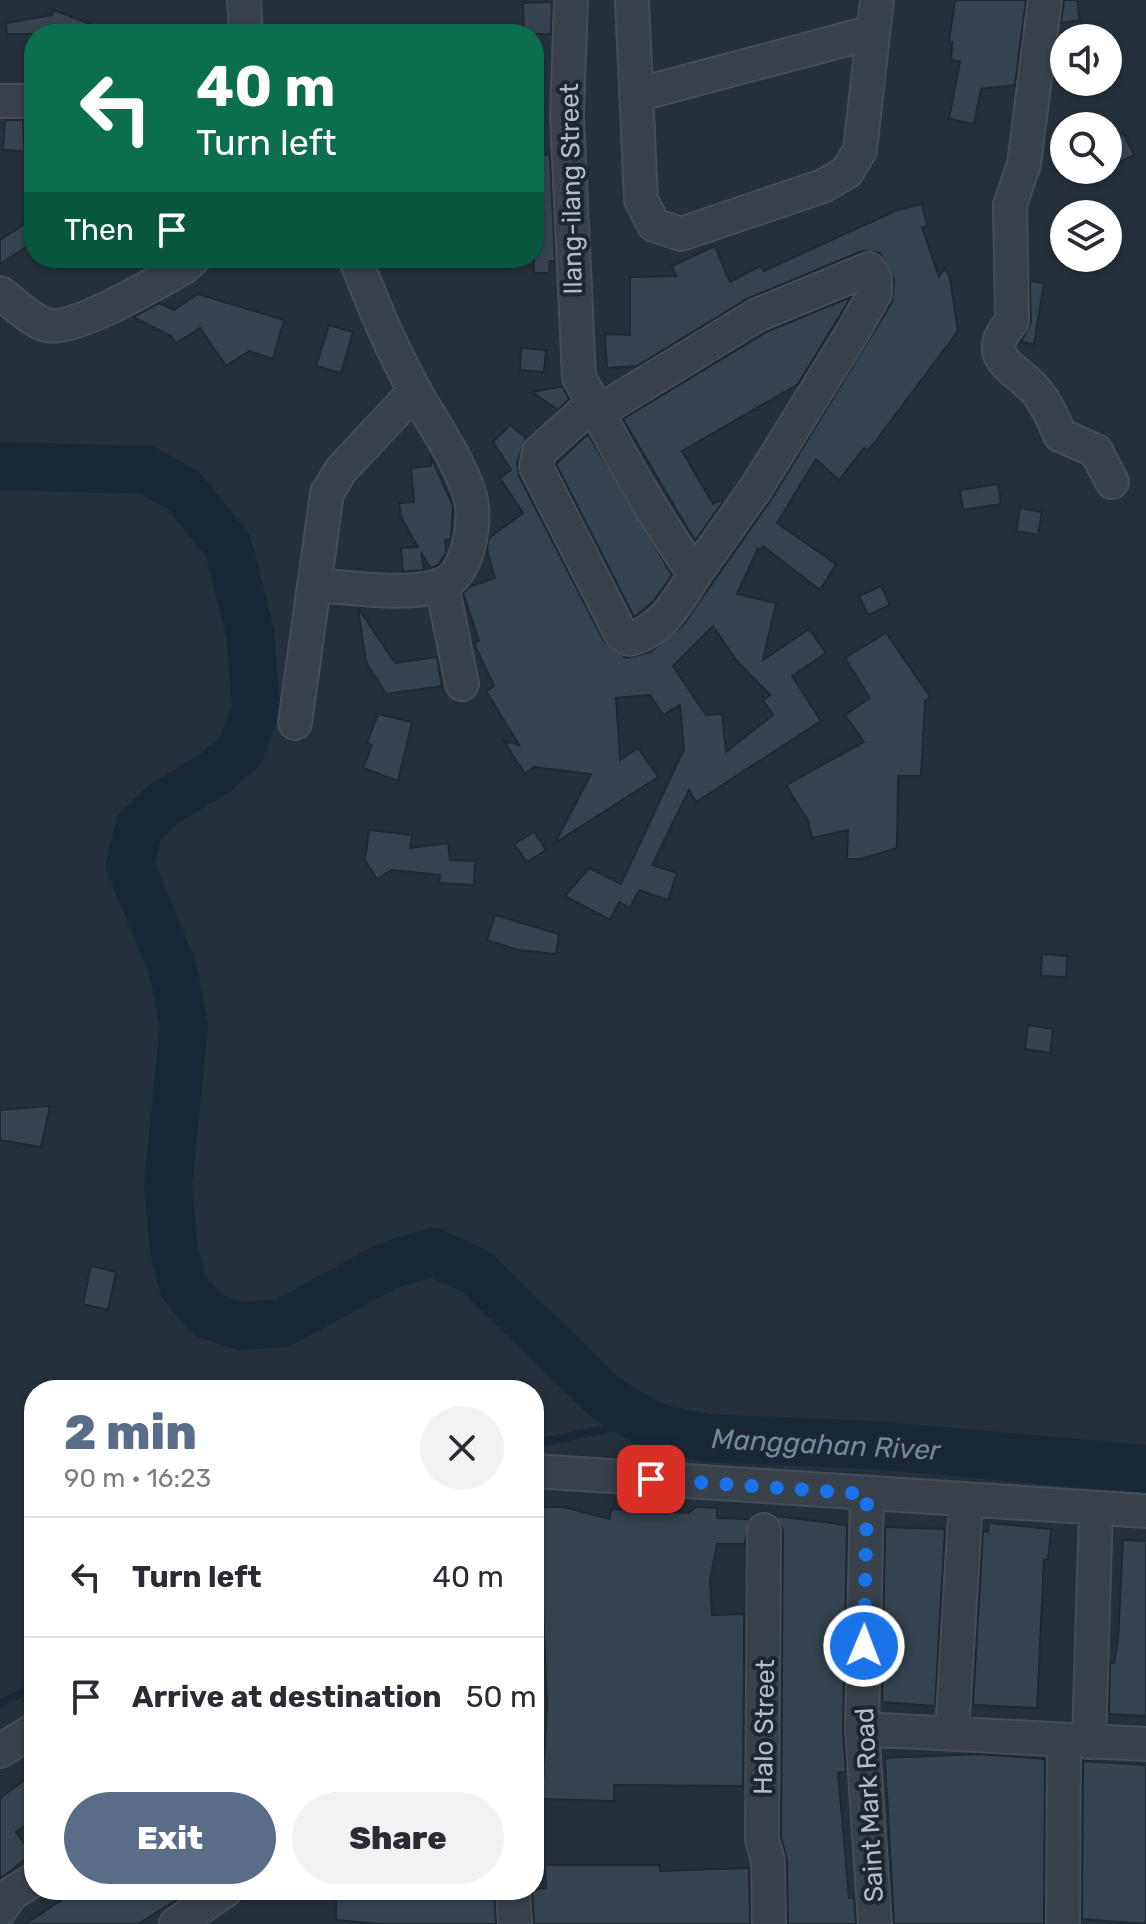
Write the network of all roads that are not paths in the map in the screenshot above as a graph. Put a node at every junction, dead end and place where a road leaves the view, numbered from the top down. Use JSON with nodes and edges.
{"nodes":[{"id":1,"x":571,"y":0,"type":"edge"},
{"id":2,"x":632,"y":0,"type":"edge"},
{"id":3,"x":877,"y":0,"type":"edge"},
{"id":4,"x":1045,"y":0,"type":"edge"},
{"id":5,"x":873,"y":32,"type":"junction"},
{"id":6,"x":636,"y":95,"type":"junction"},
{"id":7,"x":0,"y":101,"type":"edge"},
{"id":8,"x":24,"y":101,"type":"edge"},
{"id":9,"x":183,"y":268,"type":"edge"},
{"id":10,"x":359,"y":268,"type":"edge"},
{"id":11,"x":0,"y":293,"type":"edge"},
{"id":12,"x":415,"y":391,"type":"junction"},
{"id":13,"x":598,"y":412,"type":"junction"},
{"id":14,"x":1112,"y":482,"type":"dead end"},
{"id":15,"x":695,"y":574,"type":"junction"},
{"id":16,"x":314,"y":585,"type":"junction"},
{"id":17,"x":442,"y":585,"type":"junction"},
{"id":18,"x":462,"y":684,"type":"dead end"},
{"id":19,"x":295,"y":723,"type":"dead end"},
{"id":20,"x":544,"y":1472,"type":"edge"},
{"id":21,"x":867,"y":1494,"type":"junction"},
{"id":22,"x":966,"y":1499,"type":"junction"},
{"id":23,"x":1096,"y":1508,"type":"junction"},
{"id":24,"x":1146,"y":1511,"type":"edge"},
{"id":25,"x":764,"y":1530,"type":"dead end"},
{"id":26,"x":862,"y":1729,"type":"junction"},
{"id":27,"x":952,"y":1733,"type":"junction"},
{"id":28,"x":24,"y":1736,"type":"edge"},
{"id":29,"x":1077,"y":1741,"type":"junction"},
{"id":30,"x":1146,"y":1744,"type":"edge"},
{"id":31,"x":0,"y":1751,"type":"edge"},
{"id":32,"x":24,"y":1886,"type":"edge"},
{"id":33,"x":514,"y":1900,"type":"edge"},
{"id":34,"x":0,"y":1910,"type":"edge"},
{"id":35,"x":515,"y":1924,"type":"edge"},
{"id":36,"x":769,"y":1924,"type":"edge"},
{"id":37,"x":875,"y":1924,"type":"edge"},
{"id":38,"x":1063,"y":1924,"type":"edge"}],
"edges":[{"from":1,"to":13,"type":"street","name":"Ilang-ilang Street"},
{"from":2,"to":6,"type":"street"},
{"from":3,"to":5,"type":"street"},
{"from":4,"to":14,"type":"street"},
{"from":5,"to":6,"type":"street"},
{"from":5,"to":6,"type":"street"},
{"from":7,"to":8,"type":"street"},
{"from":9,"to":11,"type":"street"},
{"from":10,"to":12,"type":"street"},
{"from":12,"to":16,"type":"street"},
{"from":12,"to":17,"type":"street"},
{"from":13,"to":15,"type":"street"},
{"from":13,"to":15,"type":"street"},
{"from":13,"to":15,"type":"street"},
{"from":16,"to":17,"type":"street"},
{"from":16,"to":19,"type":"street"},
{"from":17,"to":18,"type":"street"},
{"from":20,"to":21,"type":"street"},
{"from":21,"to":22,"type":"street"},
{"from":21,"to":26,"type":"street","name":"Saint Mark Road"},
{"from":22,"to":23,"type":"street"},
{"from":22,"to":27,"type":"street"},
{"from":23,"to":24,"type":"street"},
{"from":23,"to":29,"type":"street"},
{"from":25,"to":36,"type":"street","name":"Halo Street"},
{"from":26,"to":27,"type":"street"},
{"from":26,"to":37,"type":"street","name":"Saint Mark Road"},
{"from":27,"to":29,"type":"street"},
{"from":28,"to":31,"type":"street"},
{"from":29,"to":30,"type":"street"},
{"from":29,"to":38,"type":"street"},
{"from":32,"to":34,"type":"street"},
{"from":33,"to":35,"type":"street"}]}
